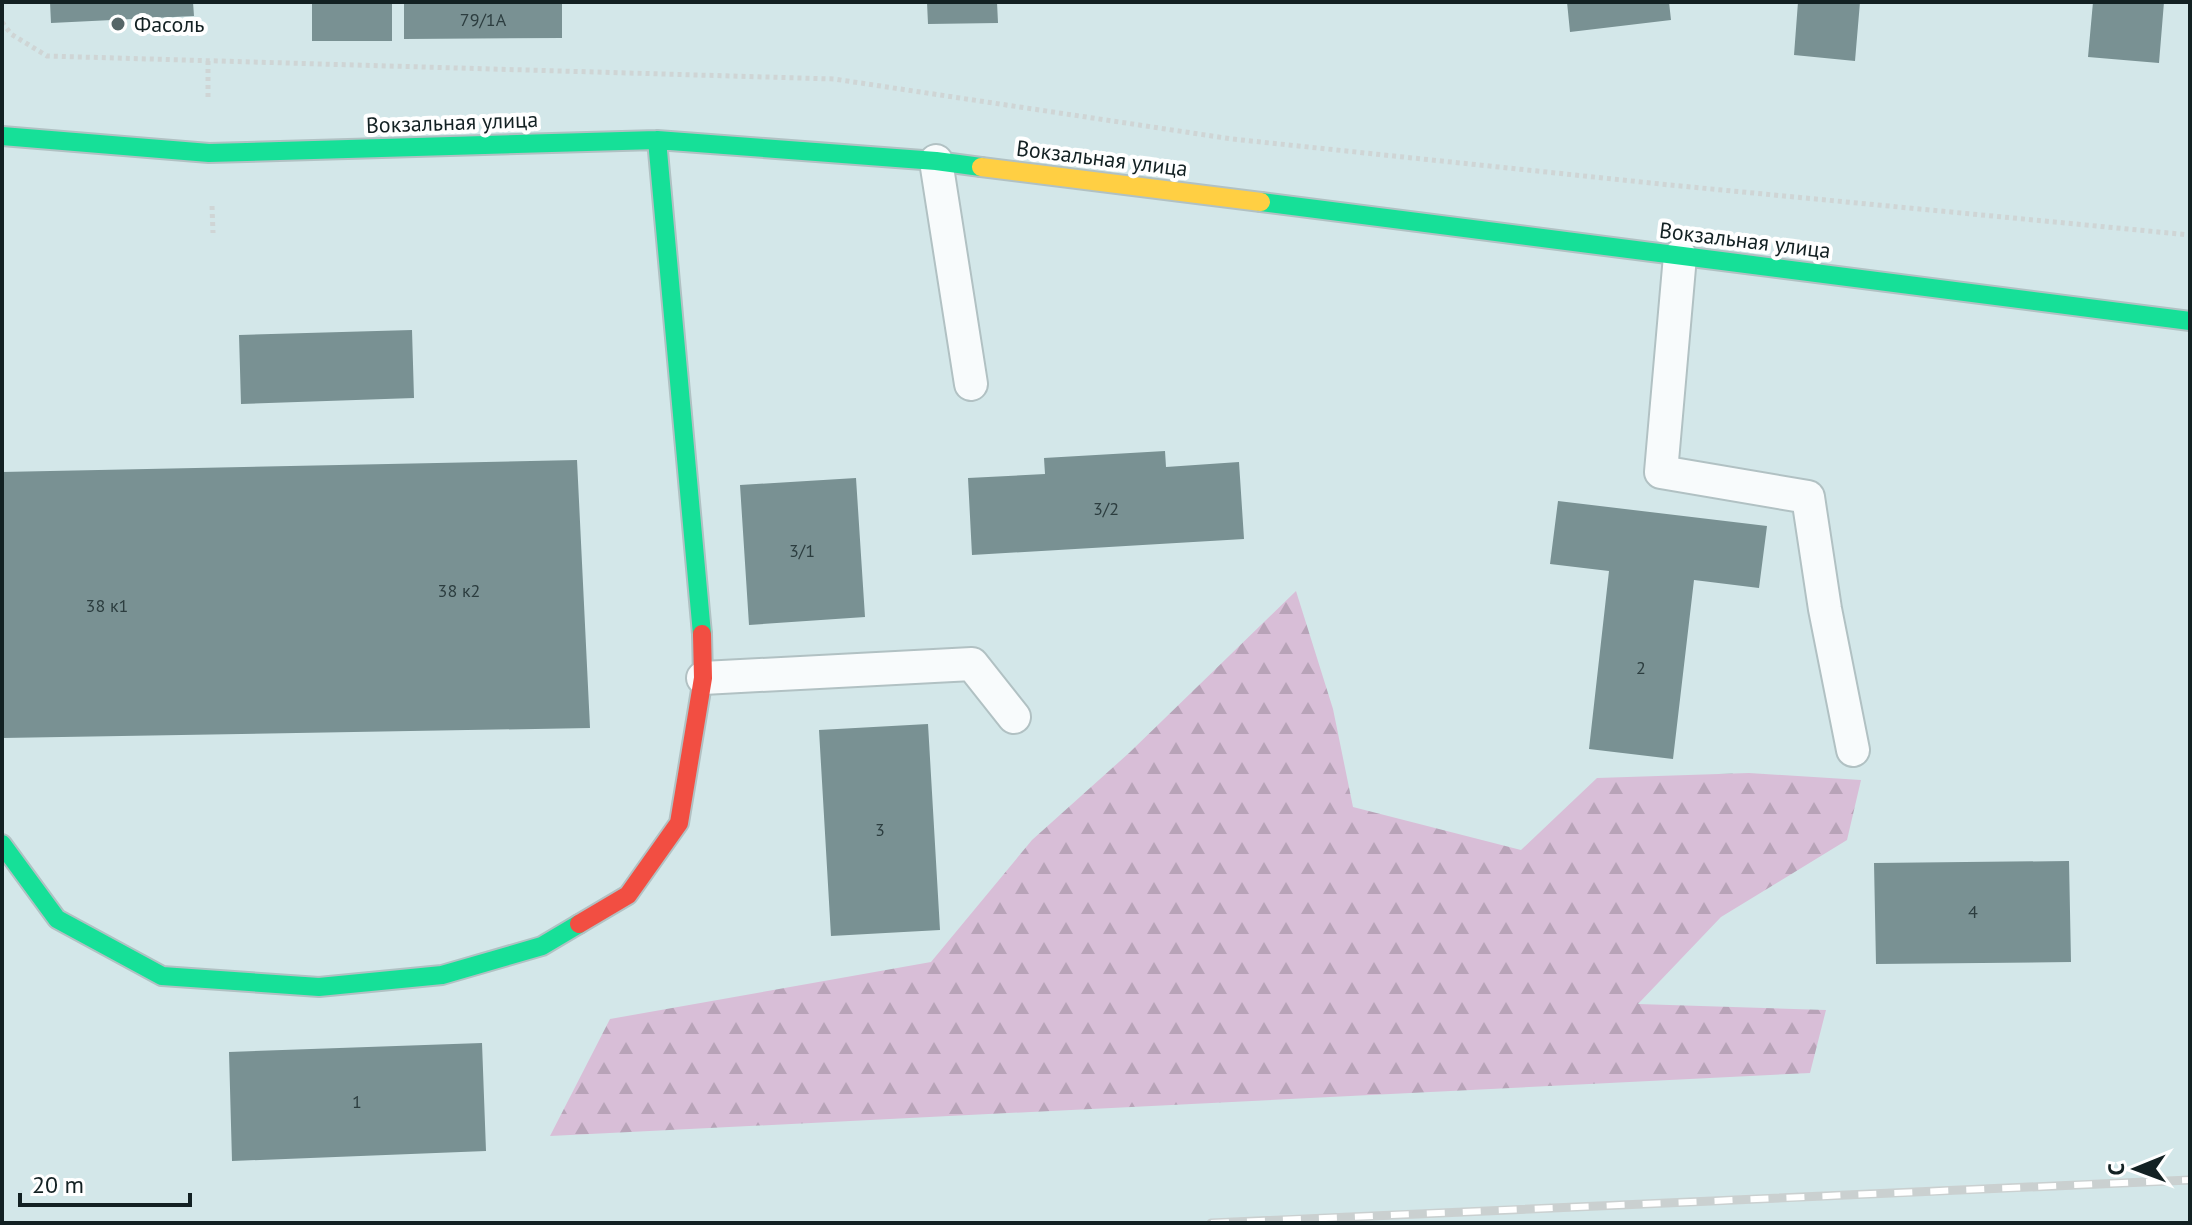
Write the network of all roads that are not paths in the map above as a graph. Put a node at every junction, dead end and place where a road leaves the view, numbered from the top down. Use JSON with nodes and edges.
{"nodes":[{"id":1,"x":2,"y":136,"type":"edge"},
{"id":2,"x":657,"y":140,"type":"junction"},
{"id":3,"x":936,"y":161,"type":"junction"},
{"id":4,"x":1680,"y":256,"type":"junction"},
{"id":5,"x":2190,"y":321,"type":"edge"},
{"id":6,"x":971,"y":384,"type":"dead end"},
{"id":7,"x":703,"y":678,"type":"junction"},
{"id":8,"x":1014,"y":717,"type":"dead end"},
{"id":9,"x":1853,"y":750,"type":"dead end"},
{"id":10,"x":2,"y":844,"type":"edge"}],
"edges":[{"from":1,"to":2,"type":"main road","name":"Вокзальная улица"},
{"from":2,"to":3,"type":"main road","name":"Вокзальная улица"},
{"from":2,"to":7,"type":"main road"},
{"from":3,"to":4,"type":"main road","name":"Вокзальная улица"},
{"from":3,"to":6,"type":"lane"},
{"from":4,"to":5,"type":"main road","name":"Вокзальная улица"},
{"from":4,"to":9,"type":"lane"},
{"from":7,"to":8,"type":"lane"},
{"from":7,"to":10,"type":"main road"}]}
